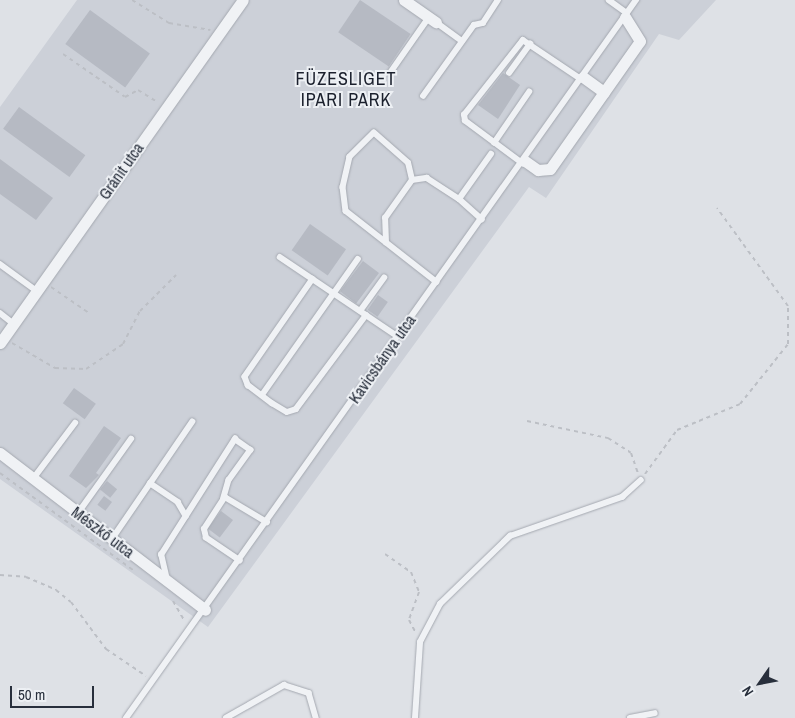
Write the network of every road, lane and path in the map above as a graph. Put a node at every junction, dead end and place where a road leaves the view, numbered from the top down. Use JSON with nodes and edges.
{"nodes":[{"id":1,"x":132,"y":0,"type":"edge"},
{"id":2,"x":243,"y":0,"type":"edge"},
{"id":3,"x":404,"y":0,"type":"edge"},
{"id":4,"x":498,"y":0,"type":"edge"},
{"id":5,"x":609,"y":0,"type":"edge"},
{"id":6,"x":636,"y":0,"type":"edge"},
{"id":7,"x":626,"y":15,"type":"junction"},
{"id":8,"x":432,"y":19,"type":"junction"},
{"id":9,"x":219,"y":33,"type":"junction"},
{"id":10,"x":462,"y":42,"type":"junction"},
{"id":11,"x":530,"y":44,"type":"junction"},
{"id":12,"x":63,"y":54,"type":"dead end"},
{"id":13,"x":390,"y":73,"type":"dead end"},
{"id":14,"x":509,"y":73,"type":"dead end"},
{"id":15,"x":582,"y":78,"type":"junction"},
{"id":16,"x":529,"y":92,"type":"dead end"},
{"id":17,"x":604,"y":92,"type":"junction"},
{"id":18,"x":423,"y":96,"type":"dead end"},
{"id":19,"x":165,"y":108,"type":"junction"},
{"id":20,"x":494,"y":143,"type":"junction"},
{"id":21,"x":491,"y":154,"type":"dead end"},
{"id":22,"x":524,"y":162,"type":"junction"},
{"id":23,"x":412,"y":180,"type":"junction"},
{"id":24,"x":459,"y":199,"type":"junction"},
{"id":25,"x":717,"y":208,"type":"dead end"},
{"id":26,"x":482,"y":220,"type":"junction"},
{"id":27,"x":386,"y":243,"type":"junction"},
{"id":28,"x":280,"y":257,"type":"dead end"},
{"id":29,"x":358,"y":259,"type":"dead end"},
{"id":30,"x":0,"y":264,"type":"edge"},
{"id":31,"x":176,"y":276,"type":"dead end"},
{"id":32,"x":384,"y":278,"type":"dead end"},
{"id":33,"x":313,"y":280,"type":"junction"},
{"id":34,"x":437,"y":282,"type":"junction"},
{"id":35,"x":40,"y":286,"type":"junction"},
{"id":36,"x":334,"y":294,"type":"junction"},
{"id":37,"x":89,"y":313,"type":"dead end"},
{"id":38,"x":363,"y":313,"type":"junction"},
{"id":39,"x":0,"y":314,"type":"edge"},
{"id":40,"x":14,"y":324,"type":"junction"},
{"id":41,"x":397,"y":336,"type":"junction"},
{"id":42,"x":2,"y":341,"type":"edge"},
{"id":43,"x":262,"y":396,"type":"junction"},
{"id":44,"x":527,"y":421,"type":"dead end"},
{"id":45,"x":192,"y":422,"type":"dead end"},
{"id":46,"x":75,"y":423,"type":"dead end"},
{"id":47,"x":131,"y":439,"type":"dead end"},
{"id":48,"x":0,"y":454,"type":"edge"},
{"id":49,"x":0,"y":474,"type":"edge"},
{"id":50,"x":33,"y":479,"type":"junction"},
{"id":51,"x":640,"y":480,"type":"junction"},
{"id":52,"x":150,"y":483,"type":"junction"},
{"id":53,"x":224,"y":498,"type":"junction"},
{"id":54,"x":78,"y":513,"type":"junction"},
{"id":55,"x":186,"y":516,"type":"junction"},
{"id":56,"x":267,"y":522,"type":"junction"},
{"id":57,"x":112,"y":539,"type":"junction"},
{"id":58,"x":385,"y":554,"type":"dead end"},
{"id":59,"x":240,"y":561,"type":"junction"},
{"id":60,"x":0,"y":575,"type":"edge"},
{"id":61,"x":140,"y":575,"type":"dead end"},
{"id":62,"x":168,"y":581,"type":"junction"},
{"id":63,"x":171,"y":598,"type":"dead end"},
{"id":64,"x":205,"y":610,"type":"junction"},
{"id":65,"x":189,"y":634,"type":"junction"},
{"id":66,"x":420,"y":642,"type":"junction"},
{"id":67,"x":158,"y":674,"type":"junction"},
{"id":68,"x":656,"y":713,"type":"dead end"},
{"id":69,"x":126,"y":718,"type":"edge"},
{"id":70,"x":226,"y":718,"type":"edge"},
{"id":71,"x":316,"y":718,"type":"edge"},
{"id":72,"x":415,"y":718,"type":"edge"},
{"id":73,"x":630,"y":718,"type":"edge"}],
"edges":[{"from":1,"to":9,"type":"path"},
{"from":2,"to":9,"type":"street","name":"Gránit utca"},
{"from":3,"to":8,"type":"street"},
{"from":4,"to":10,"type":"lane"},
{"from":5,"to":7,"type":"lane"},
{"from":6,"to":7,"type":"lane","name":"Kavicsbánya utca"},
{"from":7,"to":15,"type":"lane","name":"Kavicsbánya utca"},
{"from":7,"to":17,"type":"street"},
{"from":8,"to":10,"type":"lane"},
{"from":8,"to":13,"type":"lane"},
{"from":9,"to":19,"type":"street","name":"Gránit utca"},
{"from":10,"to":18,"type":"lane"},
{"from":11,"to":14,"type":"lane"},
{"from":11,"to":15,"type":"lane"},
{"from":11,"to":20,"type":"lane"},
{"from":12,"to":19,"type":"path"},
{"from":15,"to":17,"type":"street"},
{"from":15,"to":22,"type":"lane","name":"Kavicsbánya utca"},
{"from":16,"to":20,"type":"lane"},
{"from":17,"to":22,"type":"street"},
{"from":19,"to":35,"type":"street","name":"Gránit utca"},
{"from":20,"to":22,"type":"lane"},
{"from":21,"to":24,"type":"lane"},
{"from":22,"to":26,"type":"lane","name":"Kavicsbánya utca"},
{"from":23,"to":24,"type":"lane"},
{"from":23,"to":27,"type":"lane"},
{"from":23,"to":27,"type":"lane"},
{"from":24,"to":26,"type":"lane"},
{"from":25,"to":51,"type":"path"},
{"from":26,"to":34,"type":"lane","name":"Kavicsbánya utca"},
{"from":27,"to":34,"type":"lane"},
{"from":28,"to":33,"type":"lane"},
{"from":29,"to":36,"type":"lane"},
{"from":30,"to":35,"type":"lane"},
{"from":31,"to":42,"type":"path"},
{"from":32,"to":38,"type":"lane"},
{"from":33,"to":36,"type":"lane"},
{"from":33,"to":43,"type":"lane"},
{"from":34,"to":41,"type":"lane","name":"Kavicsbánya utca"},
{"from":35,"to":37,"type":"path"},
{"from":35,"to":40,"type":"street","name":"Gránit utca"},
{"from":36,"to":38,"type":"lane"},
{"from":36,"to":43,"type":"lane"},
{"from":38,"to":41,"type":"lane"},
{"from":38,"to":43,"type":"lane"},
{"from":39,"to":40,"type":"lane"},
{"from":40,"to":42,"type":"street","name":"Gránit utca"},
{"from":41,"to":56,"type":"lane","name":"Kavicsbánya utca"},
{"from":44,"to":51,"type":"path"},
{"from":45,"to":52,"type":"lane"},
{"from":46,"to":50,"type":"lane"},
{"from":47,"to":54,"type":"lane"},
{"from":48,"to":50,"type":"street","name":"Mészkő utca"},
{"from":49,"to":61,"type":"path"},
{"from":50,"to":54,"type":"street","name":"Mészkő utca"},
{"from":51,"to":66,"type":"lane"},
{"from":52,"to":55,"type":"lane"},
{"from":52,"to":57,"type":"lane"},
{"from":53,"to":55,"type":"lane"},
{"from":53,"to":56,"type":"lane"},
{"from":53,"to":59,"type":"lane"},
{"from":54,"to":57,"type":"street","name":"Mészkő utca"},
{"from":55,"to":62,"type":"lane"},
{"from":56,"to":59,"type":"lane","name":"Kavicsbánya utca"},
{"from":57,"to":62,"type":"street","name":"Mészkő utca"},
{"from":58,"to":66,"type":"path"},
{"from":59,"to":64,"type":"lane","name":"Kavicsbánya utca"},
{"from":60,"to":67,"type":"path"},
{"from":62,"to":64,"type":"street","name":"Mészkő utca"},
{"from":63,"to":65,"type":"path"},
{"from":64,"to":65,"type":"lane","name":"Kavicsbánya utca"},
{"from":65,"to":67,"type":"lane","name":"Kavicsbánya utca"},
{"from":66,"to":72,"type":"lane"},
{"from":67,"to":69,"type":"lane","name":"Kavicsbánya utca"},
{"from":68,"to":73,"type":"lane"},
{"from":70,"to":71,"type":"lane"}]}
